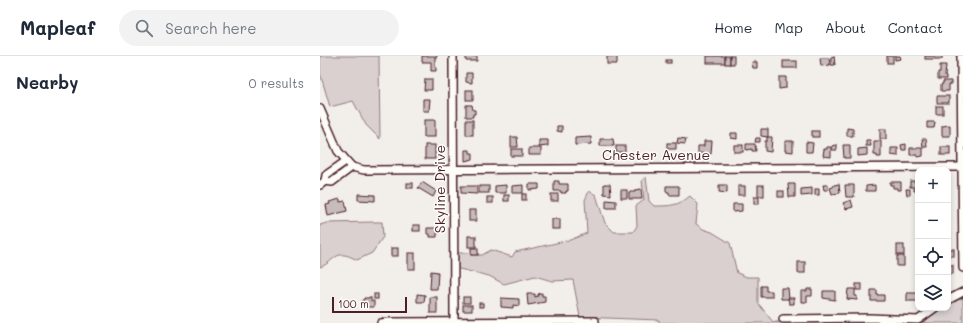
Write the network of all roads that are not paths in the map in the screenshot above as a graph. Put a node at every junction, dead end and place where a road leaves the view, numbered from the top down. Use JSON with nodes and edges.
{"nodes":[{"id":1,"x":452,"y":56,"type":"edge"},
{"id":2,"x":961,"y":56,"type":"edge"},
{"id":3,"x":320,"y":109,"type":"edge"},
{"id":4,"x":346,"y":161,"type":"junction"},
{"id":5,"x":352,"y":167,"type":"junction"},
{"id":6,"x":961,"y":167,"type":"junction"},
{"id":7,"x":453,"y":170,"type":"junction"},
{"id":8,"x":323,"y":183,"type":"edge"},
{"id":9,"x":963,"y":268,"type":"edge"},
{"id":10,"x":963,"y":292,"type":"edge"},
{"id":11,"x":951,"y":298,"type":"edge"},
{"id":12,"x":931,"y":311,"type":"edge"},
{"id":13,"x":783,"y":319,"type":"dead end"},
{"id":14,"x":454,"y":321,"type":"junction"},
{"id":15,"x":595,"y":321,"type":"dead end"},
{"id":16,"x":382,"y":323,"type":"edge"}],
"edges":[{"from":1,"to":7,"type":"street","name":"Skyline Drive"},
{"from":2,"to":6,"type":"street"},
{"from":3,"to":4,"type":"street"},
{"from":4,"to":5,"type":"street"},
{"from":4,"to":8,"type":"street"},
{"from":5,"to":7,"type":"street","name":"Chester Avenue"},
{"from":5,"to":8,"type":"street"},
{"from":6,"to":7,"type":"street","name":"Chester Avenue"},
{"from":6,"to":9,"type":"street"},
{"from":7,"to":14,"type":"street","name":"Skyline Drive"},
{"from":10,"to":11,"type":"street"},
{"from":12,"to":13,"type":"street"},
{"from":14,"to":15,"type":"street"},
{"from":14,"to":16,"type":"street"}]}
